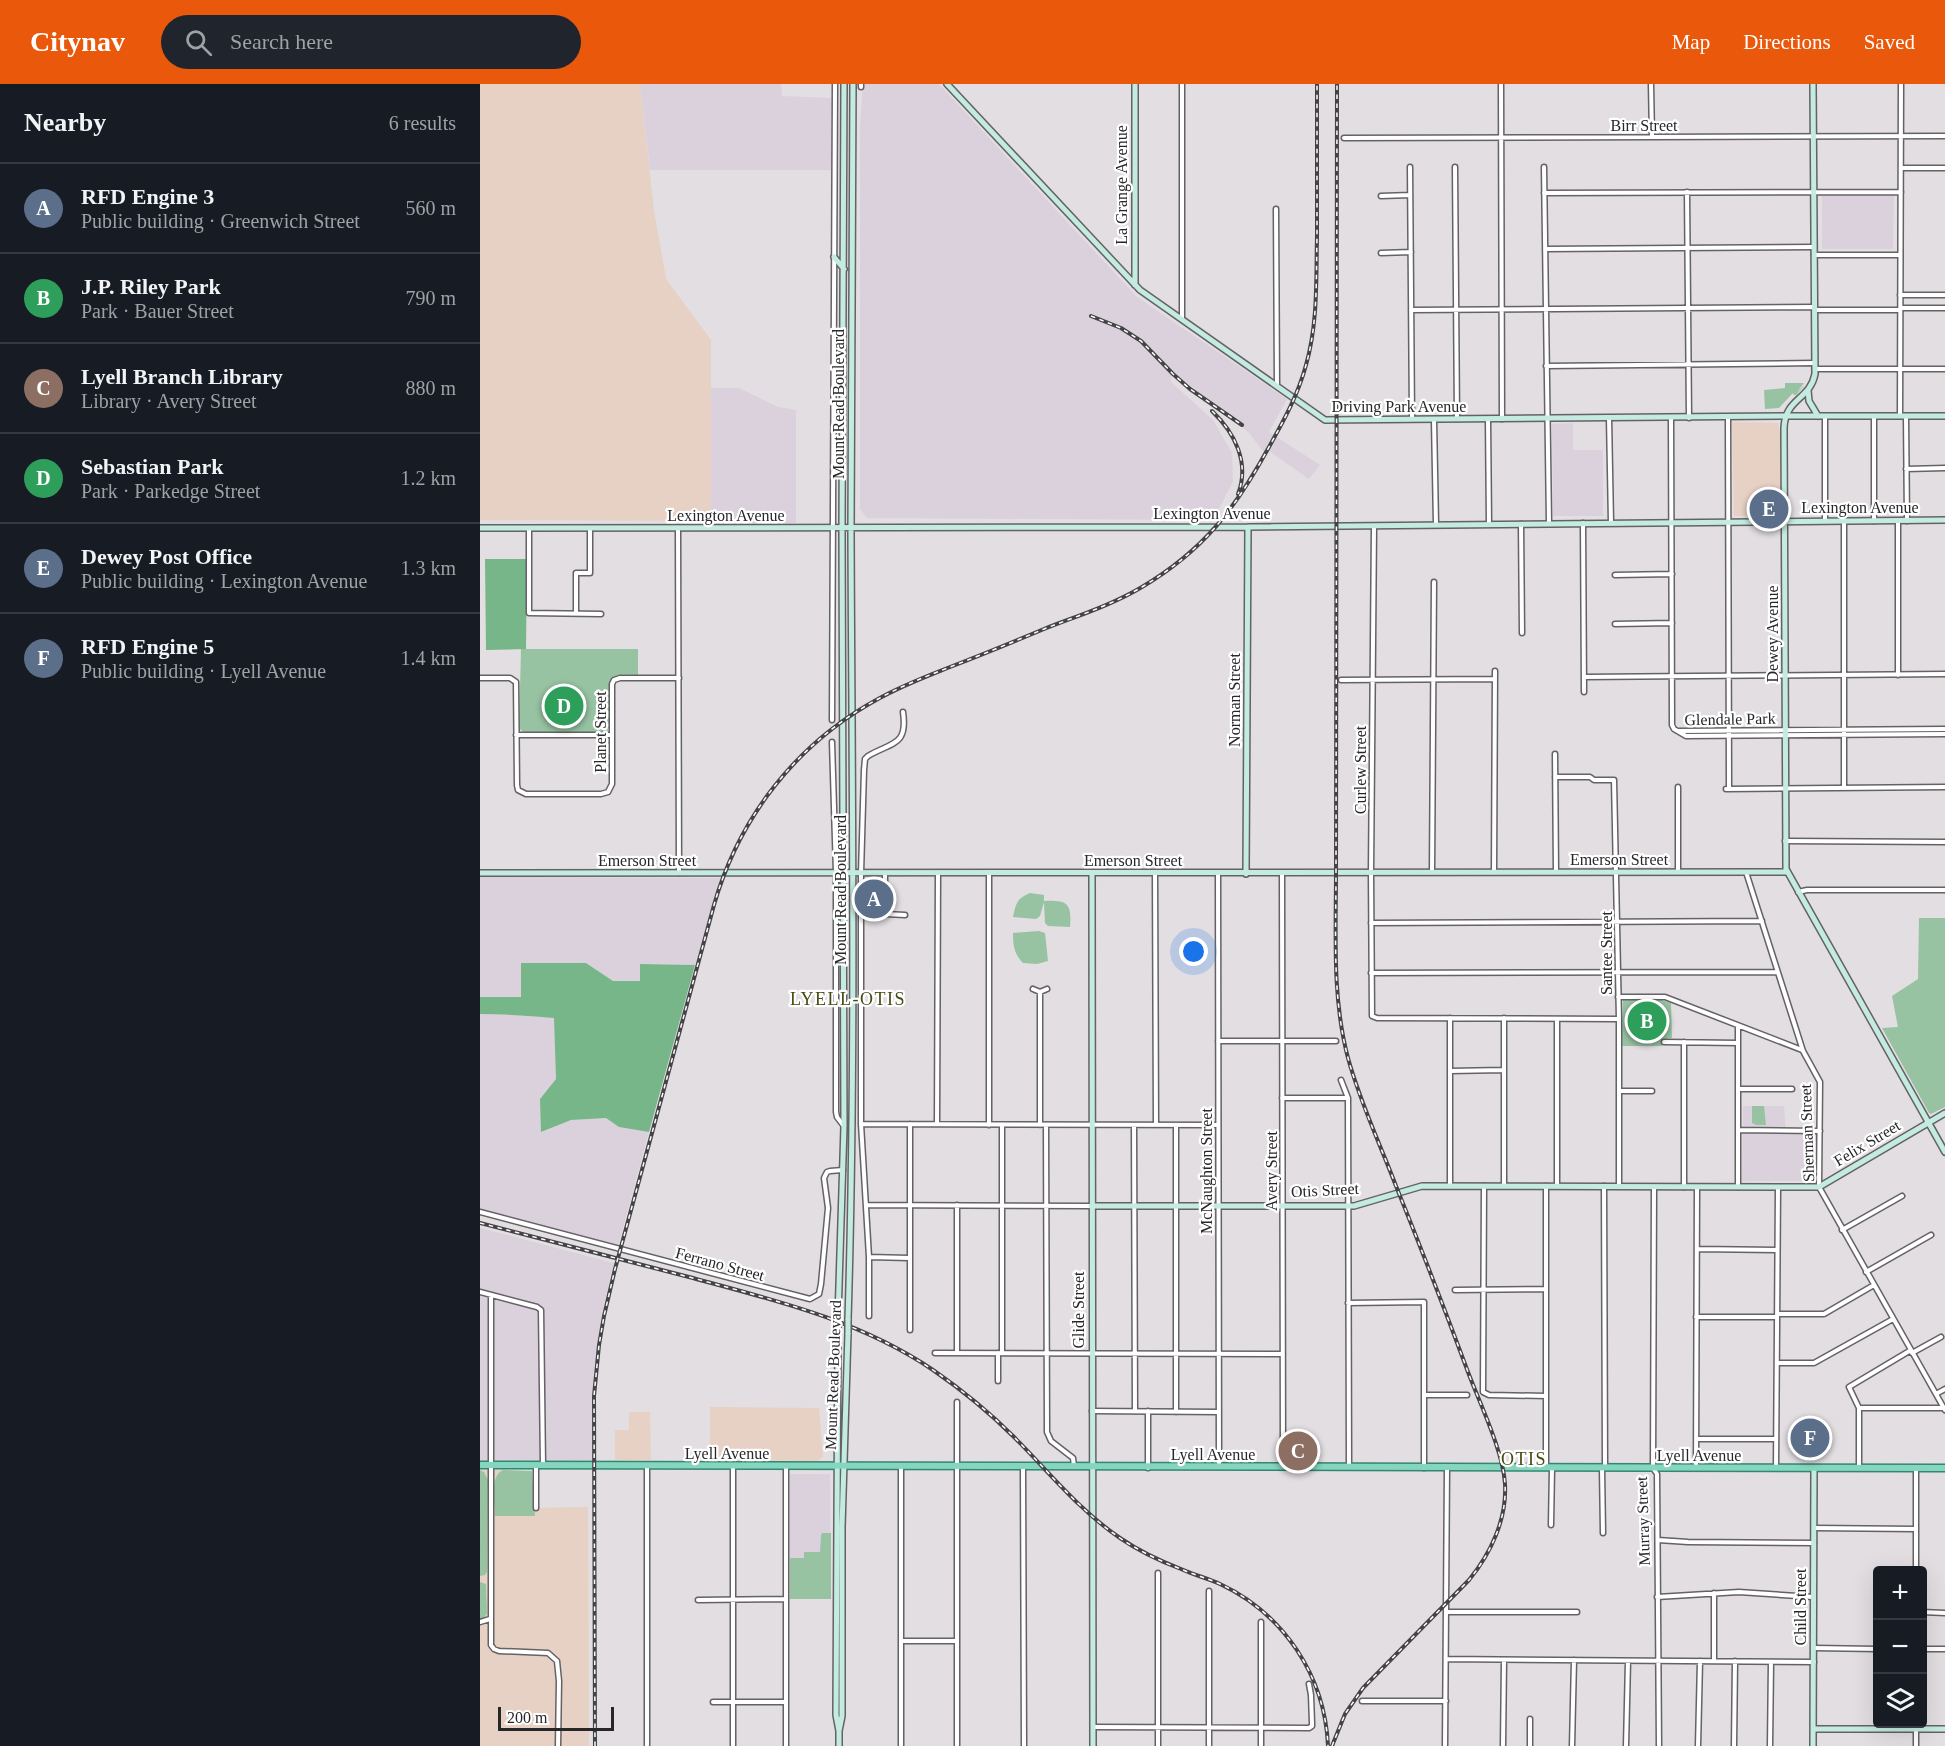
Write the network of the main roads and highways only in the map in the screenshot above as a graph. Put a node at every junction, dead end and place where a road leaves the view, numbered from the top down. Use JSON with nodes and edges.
{"nodes":[{"id":1,"x":480,"y":1465,"type":"edge"},
{"id":2,"x":1945,"y":1468,"type":"edge"}],
"edges":[{"from":1,"to":2,"type":"main road","name":"Lyell Avenue"}]}
